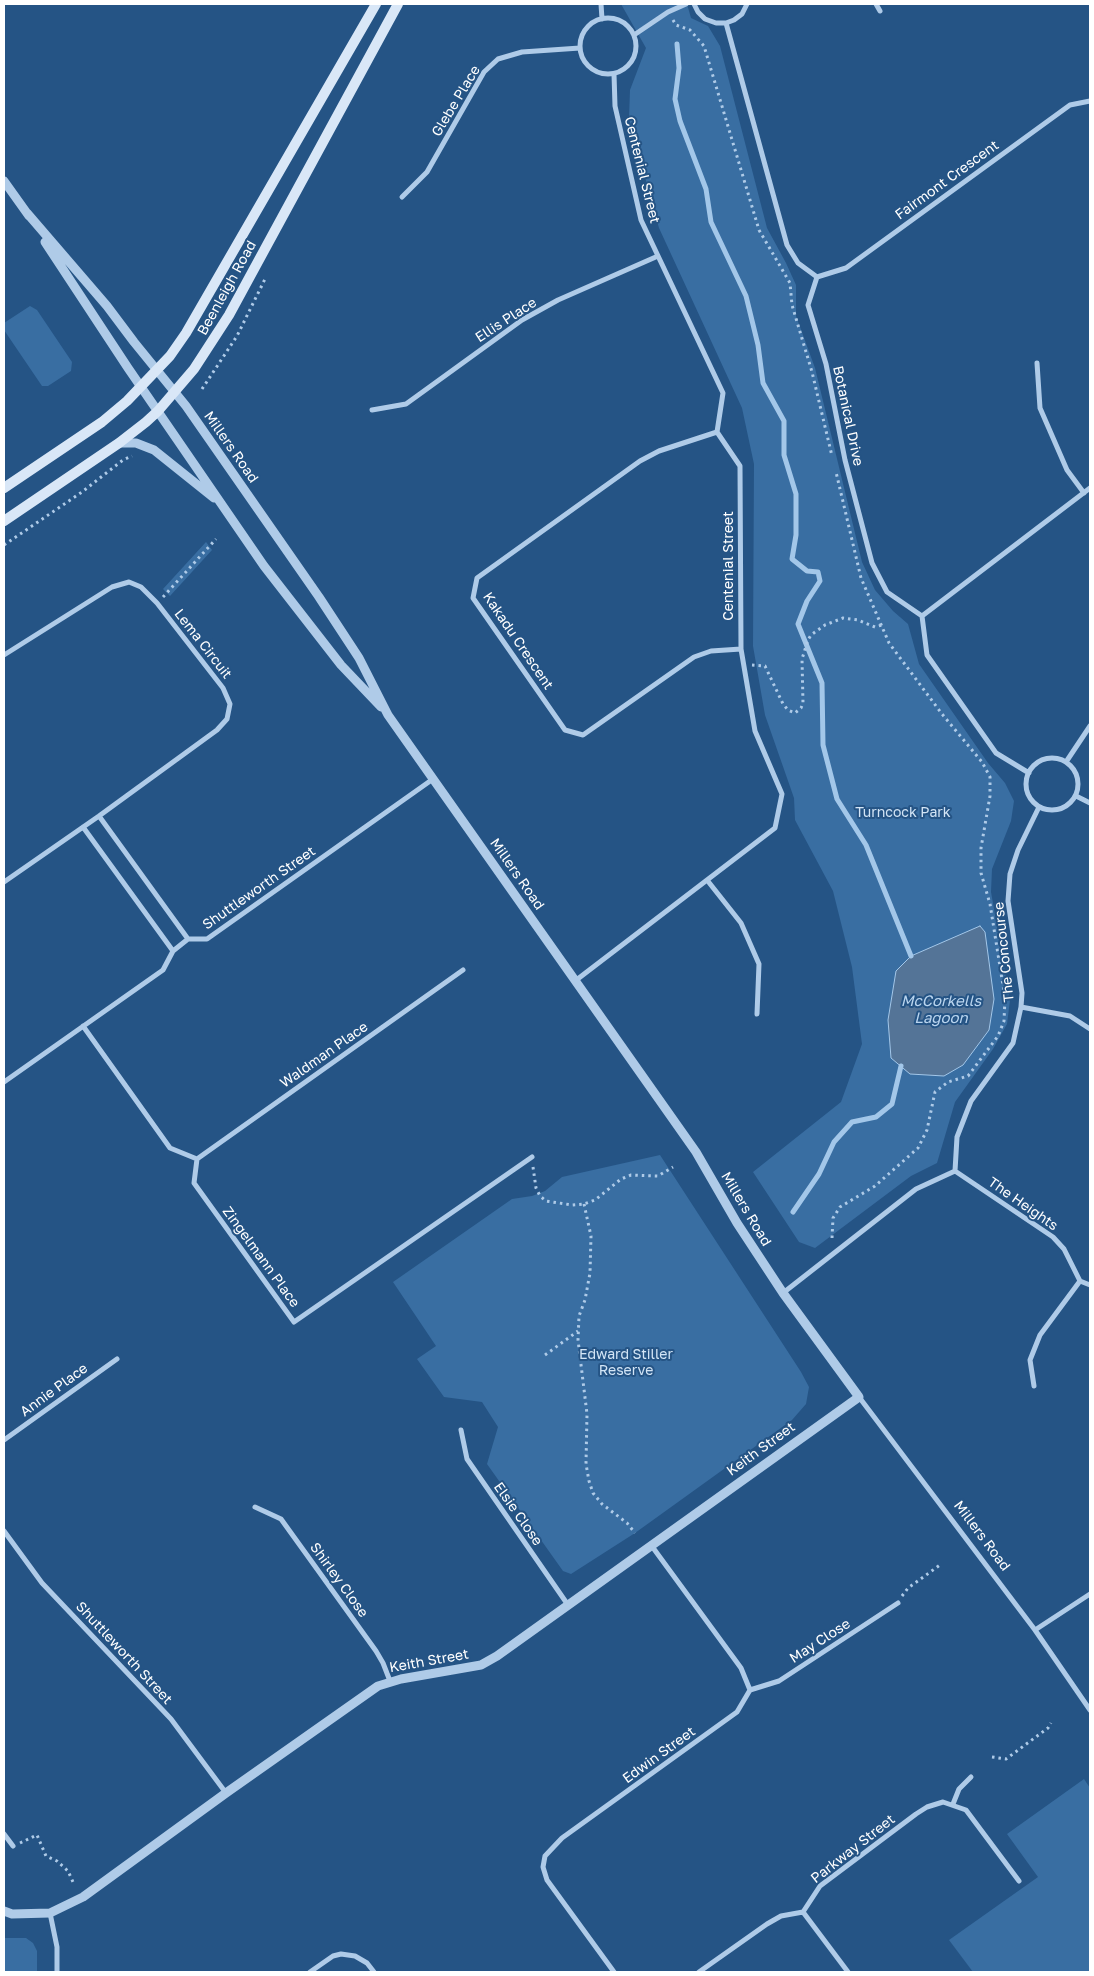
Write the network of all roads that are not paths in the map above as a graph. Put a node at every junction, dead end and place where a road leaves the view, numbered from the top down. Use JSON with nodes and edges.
{"nodes":[{"id":1,"x":376,"y":4,"type":"edge"},
{"id":2,"x":398,"y":4,"type":"edge"},
{"id":3,"x":601,"y":4,"type":"edge"},
{"id":4,"x":686,"y":4,"type":"edge"},
{"id":5,"x":694,"y":4,"type":"edge"},
{"id":6,"x":747,"y":4,"type":"edge"},
{"id":7,"x":876,"y":4,"type":"edge"},
{"id":8,"x":880,"y":11,"type":"dead end"},
{"id":9,"x":602,"y":19,"type":"junction"},
{"id":10,"x":726,"y":23,"type":"junction"},
{"id":11,"x":634,"y":35,"type":"junction"},
{"id":12,"x":580,"y":48,"type":"junction"},
{"id":13,"x":614,"y":74,"type":"junction"},
{"id":14,"x":1090,"y":101,"type":"edge"},
{"id":15,"x":4,"y":181,"type":"edge"},
{"id":16,"x":402,"y":197,"type":"dead end"},
{"id":17,"x":27,"y":213,"type":"junction"},
{"id":18,"x":658,"y":256,"type":"junction"},
{"id":19,"x":817,"y":277,"type":"junction"},
{"id":20,"x":1037,"y":363,"type":"dead end"},
{"id":21,"x":157,"y":371,"type":"junction"},
{"id":22,"x":141,"y":387,"type":"junction"},
{"id":23,"x":175,"y":392,"type":"junction"},
{"id":24,"x":372,"y":410,"type":"dead end"},
{"id":25,"x":158,"y":411,"type":"junction"},
{"id":26,"x":717,"y":432,"type":"junction"},
{"id":27,"x":119,"y":443,"type":"junction"},
{"id":28,"x":4,"y":488,"type":"edge"},
{"id":29,"x":1090,"y":488,"type":"edge"},
{"id":30,"x":1084,"y":493,"type":"junction"},
{"id":31,"x":222,"y":504,"type":"junction"},
{"id":32,"x":4,"y":521,"type":"edge"},
{"id":33,"x":922,"y":616,"type":"junction"},
{"id":34,"x":741,"y":649,"type":"junction"},
{"id":35,"x":4,"y":655,"type":"edge"},
{"id":36,"x":388,"y":715,"type":"junction"},
{"id":37,"x":1090,"y":726,"type":"edge"},
{"id":38,"x":1066,"y":762,"type":"junction"},
{"id":39,"x":1028,"y":773,"type":"junction"},
{"id":40,"x":433,"y":780,"type":"junction"},
{"id":41,"x":1076,"y":796,"type":"junction"},
{"id":42,"x":1090,"y":803,"type":"edge"},
{"id":43,"x":1039,"y":807,"type":"junction"},
{"id":44,"x":99,"y":816,"type":"junction"},
{"id":45,"x":83,"y":827,"type":"junction"},
{"id":46,"x":707,"y":880,"type":"junction"},
{"id":47,"x":4,"y":882,"type":"edge"},
{"id":48,"x":188,"y":939,"type":"junction"},
{"id":49,"x":173,"y":951,"type":"junction"},
{"id":50,"x":464,"y":970,"type":"dead end"},
{"id":51,"x":575,"y":981,"type":"junction"},
{"id":52,"x":1021,"y":1007,"type":"junction"},
{"id":53,"x":756,"y":1014,"type":"dead end"},
{"id":54,"x":83,"y":1026,"type":"junction"},
{"id":55,"x":1090,"y":1029,"type":"edge"},
{"id":56,"x":4,"y":1082,"type":"edge"},
{"id":57,"x":532,"y":1157,"type":"road end"},
{"id":58,"x":197,"y":1159,"type":"junction"},
{"id":59,"x":955,"y":1170,"type":"junction"},
{"id":60,"x":1080,"y":1281,"type":"junction"},
{"id":61,"x":1090,"y":1285,"type":"edge"},
{"id":62,"x":782,"y":1293,"type":"junction"},
{"id":63,"x":117,"y":1359,"type":"dead end"},
{"id":64,"x":1034,"y":1386,"type":"dead end"},
{"id":65,"x":859,"y":1397,"type":"junction"},
{"id":66,"x":461,"y":1430,"type":"dead end"},
{"id":67,"x":4,"y":1440,"type":"edge"},
{"id":68,"x":255,"y":1507,"type":"dead end"},
{"id":69,"x":4,"y":1531,"type":"edge"},
{"id":70,"x":650,"y":1545,"type":"junction"},
{"id":71,"x":1090,"y":1594,"type":"edge"},
{"id":72,"x":898,"y":1603,"type":"road end"},
{"id":73,"x":568,"y":1605,"type":"junction"},
{"id":74,"x":1035,"y":1630,"type":"junction"},
{"id":75,"x":390,"y":1681,"type":"junction"},
{"id":76,"x":750,"y":1690,"type":"junction"},
{"id":77,"x":1090,"y":1710,"type":"edge"},
{"id":78,"x":971,"y":1777,"type":"dead end"},
{"id":79,"x":226,"y":1793,"type":"junction"},
{"id":80,"x":953,"y":1804,"type":"junction"},
{"id":81,"x":4,"y":1834,"type":"edge"},
{"id":82,"x":13,"y":1846,"type":"road end"},
{"id":83,"x":1019,"y":1881,"type":"dead end"},
{"id":84,"x":4,"y":1911,"type":"edge"},
{"id":85,"x":803,"y":1912,"type":"junction"},
{"id":86,"x":50,"y":1913,"type":"junction"},
{"id":87,"x":57,"y":1972,"type":"edge"},
{"id":88,"x":310,"y":1972,"type":"edge"},
{"id":89,"x":374,"y":1972,"type":"edge"},
{"id":90,"x":614,"y":1972,"type":"edge"},
{"id":91,"x":699,"y":1972,"type":"edge"},
{"id":92,"x":848,"y":1972,"type":"edge"}],
"edges":[{"from":1,"to":21,"type":"main road","name":"Beenleigh Road"},
{"from":2,"to":23,"type":"main road","name":"Beenleigh Road"},
{"from":3,"to":9,"type":"street"},
{"from":4,"to":11,"type":"street"},
{"from":5,"to":10,"type":"street"},
{"from":6,"to":10,"type":"street"},
{"from":7,"to":8,"type":"street"},
{"from":9,"to":11,"type":"street"},
{"from":9,"to":12,"type":"street"},
{"from":10,"to":19,"type":"street"},
{"from":11,"to":13,"type":"street"},
{"from":12,"to":13,"type":"street"},
{"from":12,"to":16,"type":"street","name":"Glebe Place"},
{"from":13,"to":18,"type":"street","name":"Centenial Street"},
{"from":14,"to":19,"type":"street","name":"Fairmont Crescent"},
{"from":15,"to":17,"type":"street","name":"Millers Road"},
{"from":17,"to":21,"type":"street","name":"Millers Road"},
{"from":17,"to":22,"type":"street","name":"Millers Road"},
{"from":18,"to":24,"type":"street","name":"Ellis Place"},
{"from":18,"to":26,"type":"street","name":"Centenial Street"},
{"from":19,"to":33,"type":"street","name":"Botanical Drive"},
{"from":20,"to":30,"type":"street"},
{"from":21,"to":22,"type":"main road","name":"Beenleigh Road"},
{"from":21,"to":23,"type":"street","name":"Millers Road"},
{"from":22,"to":25,"type":"street","name":"Millers Road"},
{"from":22,"to":28,"type":"main road","name":"Beenleigh Road"},
{"from":23,"to":25,"type":"main road","name":"Beenleigh Road"},
{"from":23,"to":36,"type":"street","name":"Millers Road"},
{"from":25,"to":27,"type":"main road","name":"Beenleigh Road"},
{"from":25,"to":31,"type":"street","name":"Millers Road"},
{"from":26,"to":34,"type":"street","name":"Centenial Street"},
{"from":26,"to":34,"type":"street","name":"Kakadu Crescent"},
{"from":27,"to":31,"type":"street"},
{"from":27,"to":32,"type":"main road","name":"Beenleigh Road"},
{"from":29,"to":30,"type":"street"},
{"from":30,"to":33,"type":"street"},
{"from":31,"to":36,"type":"street","name":"Millers Road"},
{"from":33,"to":39,"type":"street"},
{"from":34,"to":46,"type":"street","name":"Centenial Street"},
{"from":35,"to":44,"type":"street","name":"Lema Circuit"},
{"from":36,"to":40,"type":"street","name":"Millers Road"},
{"from":37,"to":38,"type":"street"},
{"from":38,"to":39,"type":"street"},
{"from":38,"to":41,"type":"street"},
{"from":39,"to":43,"type":"street"},
{"from":40,"to":48,"type":"street","name":"Shuttleworth Street"},
{"from":40,"to":51,"type":"street","name":"Millers Road"},
{"from":41,"to":42,"type":"street"},
{"from":41,"to":43,"type":"street"},
{"from":43,"to":52,"type":"street","name":"The Concourse"},
{"from":44,"to":45,"type":"street","name":"Lema Circuit"},
{"from":44,"to":48,"type":"street"},
{"from":45,"to":47,"type":"street","name":"Lema Circuit"},
{"from":45,"to":49,"type":"street"},
{"from":46,"to":51,"type":"street","name":"Centenial Street"},
{"from":46,"to":53,"type":"street"},
{"from":48,"to":49,"type":"street","name":"Shuttleworth Street"},
{"from":49,"to":54,"type":"street","name":"Shuttleworth Street"},
{"from":50,"to":58,"type":"street","name":"Waldman Place"},
{"from":51,"to":62,"type":"street","name":"Millers Road"},
{"from":52,"to":55,"type":"street"},
{"from":52,"to":59,"type":"street","name":"The Concourse"},
{"from":54,"to":56,"type":"street","name":"Shuttleworth Street"},
{"from":54,"to":58,"type":"street"},
{"from":57,"to":58,"type":"street","name":"Zingelmann Place"},
{"from":59,"to":60,"type":"street","name":"The Heights"},
{"from":59,"to":62,"type":"street"},
{"from":60,"to":61,"type":"street"},
{"from":60,"to":64,"type":"street"},
{"from":62,"to":65,"type":"street","name":"Millers Road"},
{"from":63,"to":67,"type":"street","name":"Annie Place"},
{"from":65,"to":70,"type":"street","name":"Keith Street"},
{"from":65,"to":74,"type":"street","name":"Millers Road"},
{"from":66,"to":73,"type":"street","name":"Elsie Close"},
{"from":68,"to":75,"type":"street","name":"Shirley Close"},
{"from":69,"to":79,"type":"street","name":"Shuttleworth Street"},
{"from":70,"to":73,"type":"street","name":"Keith Street"},
{"from":70,"to":76,"type":"street"},
{"from":71,"to":74,"type":"street"},
{"from":72,"to":76,"type":"street","name":"May Close"},
{"from":73,"to":75,"type":"street","name":"Keith Street"},
{"from":74,"to":77,"type":"street","name":"Millers Road"},
{"from":75,"to":79,"type":"street","name":"Keith Street"},
{"from":76,"to":90,"type":"street","name":"Edwin Street"},
{"from":78,"to":80,"type":"street"},
{"from":79,"to":86,"type":"street","name":"Keith Street"},
{"from":80,"to":83,"type":"street"},
{"from":80,"to":85,"type":"street","name":"Parkway Street"},
{"from":81,"to":82,"type":"street"},
{"from":84,"to":86,"type":"street"},
{"from":85,"to":91,"type":"street"},
{"from":85,"to":92,"type":"street"},
{"from":86,"to":87,"type":"street"},
{"from":88,"to":89,"type":"street"}]}
